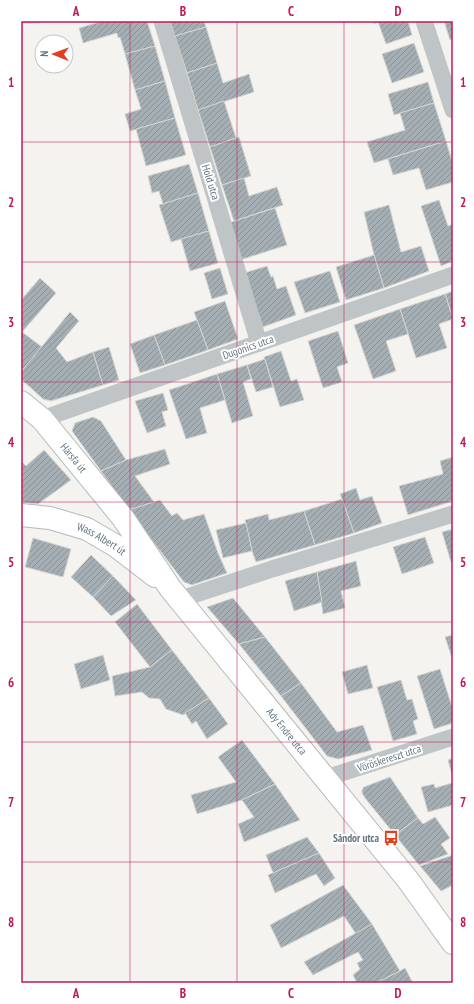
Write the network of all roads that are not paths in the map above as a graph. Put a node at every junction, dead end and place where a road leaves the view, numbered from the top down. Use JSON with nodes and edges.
{"nodes":[{"id":1,"x":162,"y":21,"type":"edge"},
{"id":2,"x":424,"y":21,"type":"edge"},
{"id":3,"x":453,"y":110,"type":"edge"},
{"id":4,"x":453,"y":275,"type":"edge"},
{"id":5,"x":259,"y":343,"type":"junction"},
{"id":6,"x":21,"y":402,"type":"edge"},
{"id":7,"x":42,"y":419,"type":"junction"},
{"id":8,"x":453,"y":514,"type":"edge"},
{"id":9,"x":21,"y":515,"type":"edge"},
{"id":10,"x":123,"y":518,"type":"joint"},
{"id":11,"x":176,"y":594,"type":"junction"},
{"id":12,"x":453,"y":737,"type":"edge"},
{"id":13,"x":326,"y":778,"type":"junction"},
{"id":14,"x":453,"y":943,"type":"edge"}],
"edges":[{"from":1,"to":5,"type":"street","name":"Hold utca"},
{"from":2,"to":3,"type":"street"},
{"from":4,"to":5,"type":"street","name":"Dugonics utca"},
{"from":5,"to":7,"type":"street","name":"Dugonics utca"},
{"from":6,"to":7,"type":"street","name":"Hársfa út"},
{"from":7,"to":10,"type":"street","name":"Hársfa út"},
{"from":8,"to":11,"type":"street"},
{"from":9,"to":11,"type":"street","name":"Wass Albert út"},
{"from":10,"to":11,"type":"street","name":"Ady Endre utca"},
{"from":11,"to":13,"type":"street","name":"Ady Endre utca"},
{"from":12,"to":13,"type":"street","name":"Vöröskereszt utca"},
{"from":13,"to":14,"type":"street","name":"Ady Endre utca"}]}
